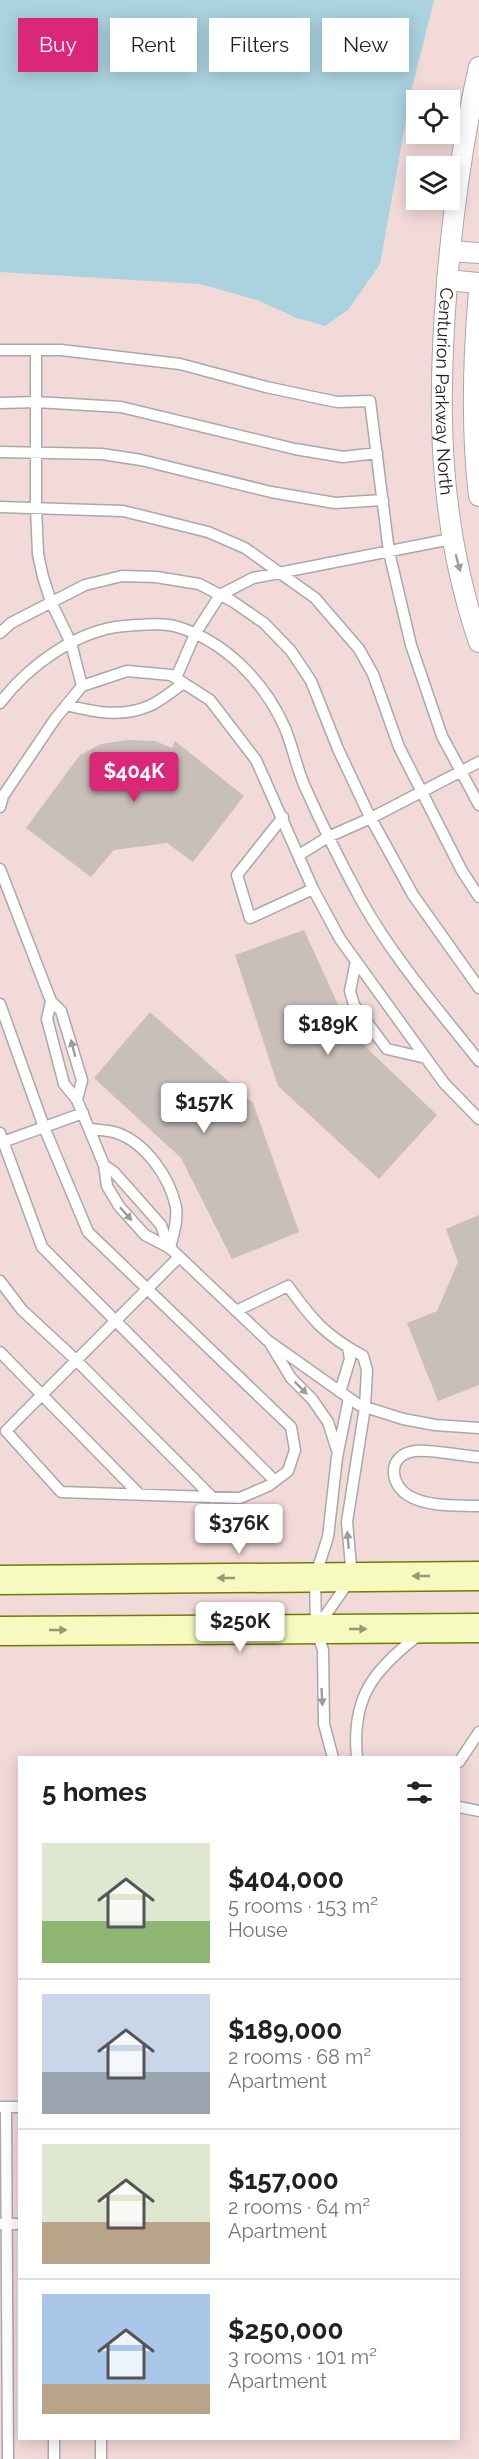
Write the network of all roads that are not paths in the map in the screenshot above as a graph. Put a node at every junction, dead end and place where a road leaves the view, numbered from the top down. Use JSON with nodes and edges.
{"nodes":[{"id":1,"x":479,"y":68,"type":"edge"},
{"id":2,"x":450,"y":251,"type":"junction"},
{"id":3,"x":479,"y":254,"type":"edge"},
{"id":4,"x":447,"y":280,"type":"junction"},
{"id":5,"x":479,"y":283,"type":"edge"},
{"id":6,"x":479,"y":292,"type":"edge"},
{"id":7,"x":0,"y":350,"type":"edge"},
{"id":8,"x":36,"y":350,"type":"junction"},
{"id":9,"x":36,"y":402,"type":"junction"},
{"id":10,"x":0,"y":403,"type":"edge"},
{"id":11,"x":36,"y":451,"type":"junction"},
{"id":12,"x":0,"y":452,"type":"edge"},
{"id":13,"x":377,"y":453,"type":"junction"},
{"id":14,"x":479,"y":496,"type":"edge"},
{"id":15,"x":383,"y":500,"type":"junction"},
{"id":16,"x":0,"y":507,"type":"edge"},
{"id":17,"x":36,"y":507,"type":"junction"},
{"id":18,"x":452,"y":539,"type":"junction"},
{"id":19,"x":389,"y":552,"type":"junction"},
{"id":20,"x":276,"y":572,"type":"junction"},
{"id":21,"x":220,"y":595,"type":"junction"},
{"id":22,"x":51,"y":602,"type":"junction"},
{"id":23,"x":0,"y":633,"type":"edge"},
{"id":24,"x":195,"y":634,"type":"junction"},
{"id":25,"x":479,"y":642,"type":"edge"},
{"id":26,"x":71,"y":643,"type":"junction"},
{"id":27,"x":180,"y":680,"type":"junction"},
{"id":28,"x":82,"y":686,"type":"junction"},
{"id":29,"x":0,"y":703,"type":"edge"},
{"id":30,"x":66,"y":705,"type":"junction"},
{"id":31,"x":479,"y":762,"type":"edge"},
{"id":32,"x":461,"y":771,"type":"junction"},
{"id":33,"x":422,"y":791,"type":"junction"},
{"id":34,"x":479,"y":805,"type":"edge"},
{"id":35,"x":0,"y":807,"type":"edge"},
{"id":36,"x":283,"y":817,"type":"junction"},
{"id":37,"x":371,"y":818,"type":"junction"},
{"id":38,"x":328,"y":837,"type":"junction"},
{"id":39,"x":299,"y":855,"type":"junction"},
{"id":40,"x":0,"y":869,"type":"edge"},
{"id":41,"x":313,"y":888,"type":"junction"},
{"id":42,"x":479,"y":897,"type":"edge"},
{"id":43,"x":356,"y":961,"type":"junction"},
{"id":44,"x":479,"y":988,"type":"edge"},
{"id":45,"x":51,"y":1001,"type":"junction"},
{"id":46,"x":0,"y":1004,"type":"edge"},
{"id":47,"x":426,"y":1058,"type":"junction"},
{"id":48,"x":479,"y":1061,"type":"edge"},
{"id":49,"x":78,"y":1100,"type":"junction"},
{"id":50,"x":83,"y":1113,"type":"junction"},
{"id":51,"x":479,"y":1119,"type":"edge"},
{"id":52,"x":44,"y":1127,"type":"junction"},
{"id":53,"x":90,"y":1129,"type":"junction"},
{"id":54,"x":1,"y":1140,"type":"edge"},
{"id":55,"x":104,"y":1165,"type":"junction"},
{"id":56,"x":170,"y":1248,"type":"junction"},
{"id":57,"x":179,"y":1257,"type":"junction"},
{"id":58,"x":0,"y":1281,"type":"edge"},
{"id":59,"x":148,"y":1288,"type":"junction"},
{"id":60,"x":236,"y":1311,"type":"junction"},
{"id":61,"x":115,"y":1322,"type":"junction"},
{"id":62,"x":267,"y":1340,"type":"junction"},
{"id":63,"x":348,"y":1347,"type":"junction"},
{"id":64,"x":0,"y":1352,"type":"edge"},
{"id":65,"x":76,"y":1360,"type":"junction"},
{"id":66,"x":42,"y":1395,"type":"junction"},
{"id":67,"x":344,"y":1395,"type":"junction"},
{"id":68,"x":365,"y":1407,"type":"junction"},
{"id":69,"x":479,"y":1428,"type":"edge"},
{"id":70,"x":3,"y":1429,"type":"edge"},
{"id":71,"x":338,"y":1452,"type":"junction"},
{"id":72,"x":479,"y":1457,"type":"edge"},
{"id":73,"x":275,"y":1481,"type":"junction"},
{"id":74,"x":141,"y":1495,"type":"junction"},
{"id":75,"x":213,"y":1497,"type":"junction"},
{"id":76,"x":479,"y":1506,"type":"edge"},
{"id":77,"x":479,"y":1576,"type":"edge"},
{"id":78,"x":315,"y":1577,"type":"junction"},
{"id":79,"x":352,"y":1577,"type":"junction"},
{"id":80,"x":0,"y":1580,"type":"edge"},
{"id":81,"x":479,"y":1628,"type":"edge"},
{"id":82,"x":316,"y":1629,"type":"junction"},
{"id":83,"x":425,"y":1630,"type":"junction"},
{"id":84,"x":0,"y":1631,"type":"edge"},
{"id":85,"x":479,"y":1732,"type":"edge"},
{"id":86,"x":332,"y":1756,"type":"edge"},
{"id":87,"x":357,"y":1756,"type":"edge"},
{"id":88,"x":460,"y":1760,"type":"edge"},
{"id":89,"x":460,"y":1807,"type":"edge"},
{"id":90,"x":479,"y":1811,"type":"edge"},
{"id":91,"x":3,"y":2107,"type":"edge"},
{"id":92,"x":4,"y":2224,"type":"edge"},
{"id":93,"x":54,"y":2440,"type":"edge"},
{"id":94,"x":101,"y":2440,"type":"edge"},
{"id":95,"x":9,"y":2459,"type":"edge"},
{"id":96,"x":54,"y":2459,"type":"edge"},
{"id":97,"x":101,"y":2459,"type":"edge"}],
"edges":[{"from":1,"to":2,"type":"street","name":"Centurion Parkway North"},
{"from":2,"to":3,"type":"street"},
{"from":2,"to":4,"type":"street","name":"Centurion Parkway North"},
{"from":4,"to":5,"type":"street"},
{"from":4,"to":18,"type":"street","name":"Centurion Parkway North"},
{"from":6,"to":14,"type":"street","name":"Centurion Parkway North"},
{"from":7,"to":8,"type":"lane"},
{"from":8,"to":9,"type":"lane"},
{"from":8,"to":13,"type":"lane"},
{"from":9,"to":10,"type":"lane"},
{"from":9,"to":11,"type":"lane"},
{"from":9,"to":13,"type":"lane"},
{"from":11,"to":12,"type":"lane"},
{"from":11,"to":15,"type":"lane"},
{"from":11,"to":17,"type":"lane"},
{"from":13,"to":15,"type":"lane"},
{"from":15,"to":19,"type":"lane"},
{"from":16,"to":17,"type":"lane"},
{"from":17,"to":20,"type":"lane"},
{"from":17,"to":22,"type":"lane"},
{"from":18,"to":19,"type":"lane"},
{"from":18,"to":25,"type":"street","name":"Centurion Parkway North","one_way":true},
{"from":19,"to":20,"type":"lane"},
{"from":19,"to":32,"type":"lane"},
{"from":20,"to":21,"type":"lane"},
{"from":20,"to":33,"type":"lane"},
{"from":21,"to":22,"type":"lane"},
{"from":21,"to":24,"type":"lane"},
{"from":21,"to":37,"type":"lane"},
{"from":22,"to":23,"type":"lane"},
{"from":22,"to":26,"type":"lane"},
{"from":24,"to":26,"type":"lane"},
{"from":24,"to":27,"type":"lane"},
{"from":24,"to":38,"type":"lane"},
{"from":26,"to":28,"type":"lane"},
{"from":26,"to":29,"type":"lane"},
{"from":27,"to":28,"type":"lane"},
{"from":27,"to":30,"type":"lane"},
{"from":27,"to":36,"type":"lane"},
{"from":28,"to":30,"type":"lane"},
{"from":30,"to":35,"type":"lane"},
{"from":31,"to":32,"type":"lane"},
{"from":32,"to":33,"type":"lane"},
{"from":32,"to":34,"type":"lane"},
{"from":33,"to":37,"type":"lane"},
{"from":33,"to":42,"type":"lane"},
{"from":36,"to":39,"type":"lane"},
{"from":36,"to":41,"type":"lane"},
{"from":37,"to":38,"type":"lane"},
{"from":37,"to":44,"type":"lane"},
{"from":38,"to":39,"type":"lane"},
{"from":38,"to":48,"type":"lane"},
{"from":39,"to":41,"type":"lane"},
{"from":40,"to":45,"type":"lane"},
{"from":41,"to":43,"type":"lane"},
{"from":43,"to":47,"type":"lane"},
{"from":43,"to":47,"type":"lane"},
{"from":49,"to":45,"type":"lane","one_way":true},
{"from":45,"to":49,"type":"lane"},
{"from":46,"to":52,"type":"lane"},
{"from":47,"to":51,"type":"lane"},
{"from":49,"to":50,"type":"lane"},
{"from":50,"to":52,"type":"lane"},
{"from":50,"to":53,"type":"lane"},
{"from":52,"to":54,"type":"lane"},
{"from":52,"to":59,"type":"lane"},
{"from":53,"to":55,"type":"lane"},
{"from":53,"to":56,"type":"lane"},
{"from":54,"to":61,"type":"lane"},
{"from":55,"to":56,"type":"lane"},
{"from":55,"to":56,"type":"lane","one_way":true},
{"from":56,"to":57,"type":"lane"},
{"from":57,"to":59,"type":"lane"},
{"from":57,"to":60,"type":"lane"},
{"from":58,"to":65,"type":"lane"},
{"from":59,"to":61,"type":"lane"},
{"from":59,"to":73,"type":"lane"},
{"from":60,"to":62,"type":"lane"},
{"from":60,"to":63,"type":"lane"},
{"from":61,"to":65,"type":"lane"},
{"from":61,"to":73,"type":"lane"},
{"from":62,"to":67,"type":"lane"},
{"from":62,"to":71,"type":"lane","one_way":true},
{"from":63,"to":67,"type":"lane"},
{"from":63,"to":68,"type":"lane"},
{"from":64,"to":66,"type":"lane"},
{"from":65,"to":66,"type":"lane"},
{"from":65,"to":75,"type":"lane"},
{"from":66,"to":70,"type":"lane"},
{"from":66,"to":74,"type":"lane"},
{"from":67,"to":68,"type":"lane"},
{"from":67,"to":71,"type":"lane"},
{"from":68,"to":69,"type":"lane"},
{"from":79,"to":68,"type":"lane","one_way":true},
{"from":70,"to":74,"type":"lane"},
{"from":71,"to":78,"type":"lane"},
{"from":72,"to":76,"type":"lane"},
{"from":73,"to":75,"type":"lane"},
{"from":74,"to":75,"type":"lane"},
{"from":77,"to":79,"type":"main road","one_way":true},
{"from":78,"to":79,"type":"main road"},
{"from":78,"to":80,"type":"main road","one_way":true},
{"from":78,"to":82,"type":"lane"},
{"from":79,"to":82,"type":"lane"},
{"from":81,"to":83,"type":"main road"},
{"from":82,"to":83,"type":"main road","one_way":true},
{"from":84,"to":82,"type":"main road","one_way":true},
{"from":82,"to":86,"type":"lane","one_way":true},
{"from":83,"to":87,"type":"lane"},
{"from":85,"to":88,"type":"lane"},
{"from":89,"to":90,"type":"lane"},
{"from":91,"to":92,"type":"lane"},
{"from":92,"to":95,"type":"lane"},
{"from":93,"to":96,"type":"lane"},
{"from":94,"to":97,"type":"lane"}]}
